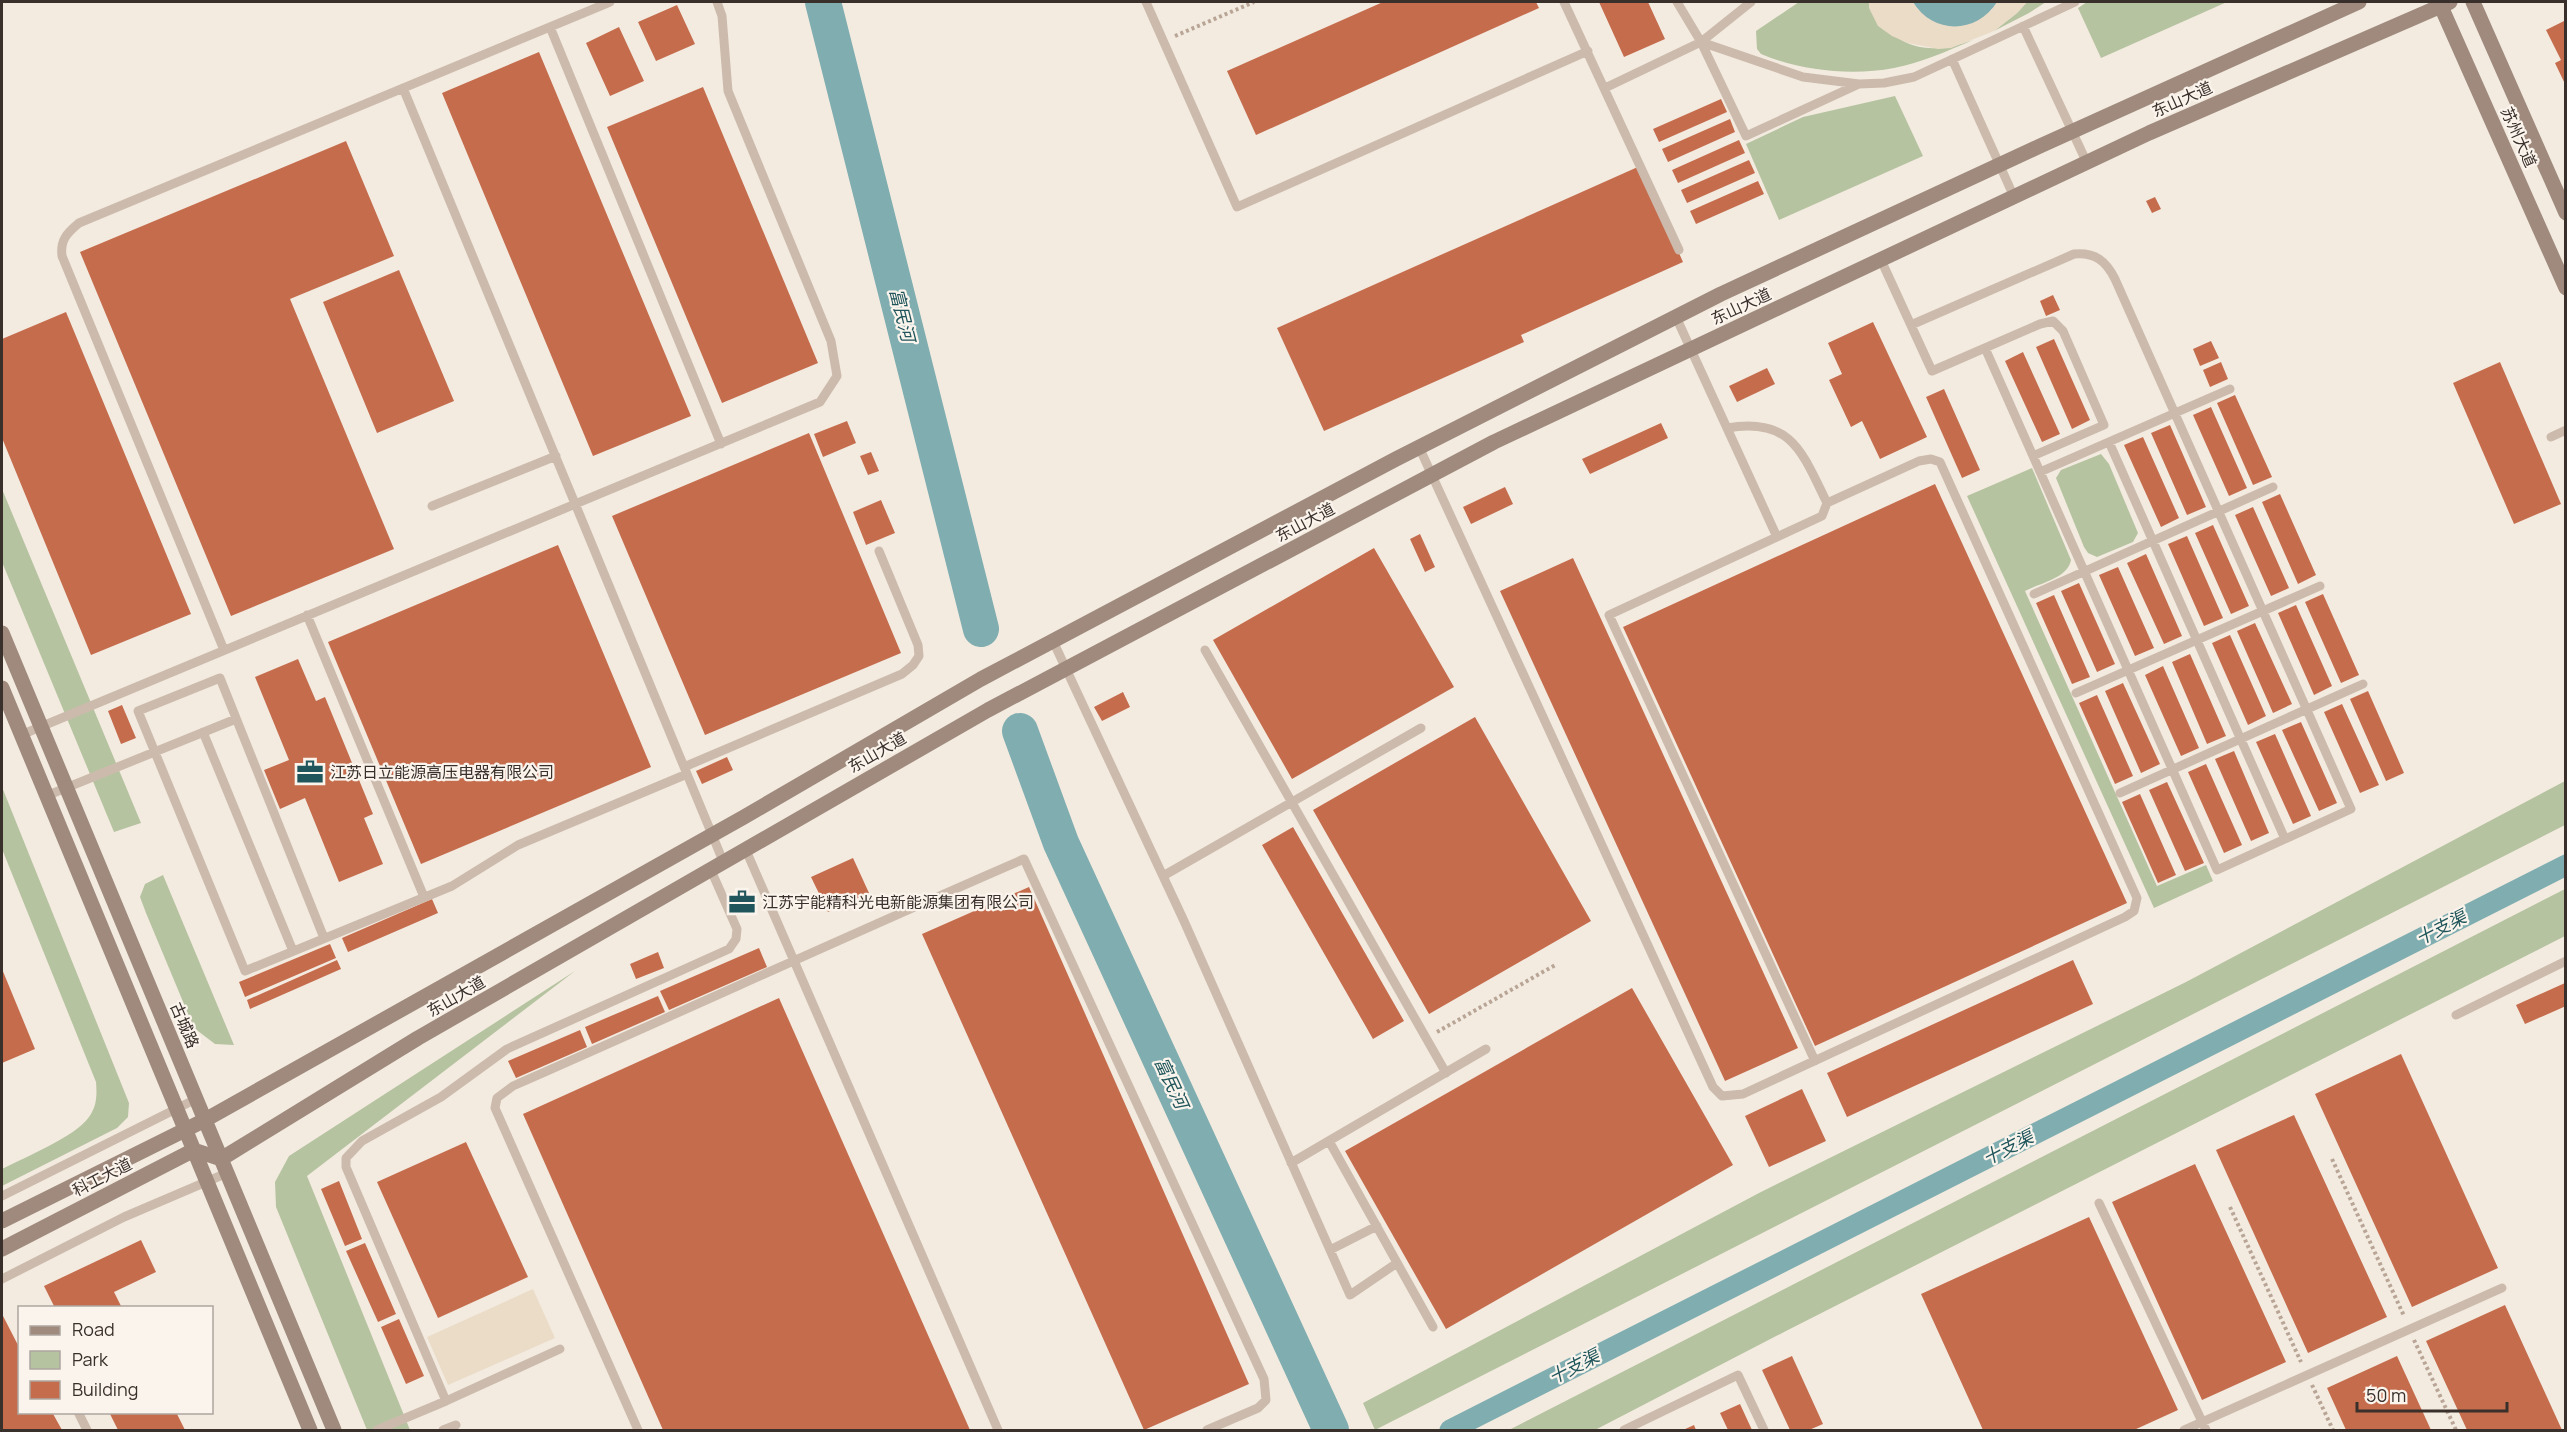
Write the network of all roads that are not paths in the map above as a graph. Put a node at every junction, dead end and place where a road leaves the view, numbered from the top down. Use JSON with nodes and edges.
{"nodes":[{"id":1,"x":610,"y":2,"type":"edge"},
{"id":2,"x":717,"y":2,"type":"edge"},
{"id":3,"x":1146,"y":2,"type":"edge"},
{"id":4,"x":1564,"y":2,"type":"edge"},
{"id":5,"x":1677,"y":2,"type":"edge"},
{"id":6,"x":1751,"y":2,"type":"edge"},
{"id":7,"x":2075,"y":2,"type":"edge"},
{"id":8,"x":2359,"y":2,"type":"edge"},
{"id":9,"x":2473,"y":2,"type":"edge"},
{"id":10,"x":2443,"y":3,"type":"edge"},
{"id":11,"x":2023,"y":26,"type":"junction"},
{"id":12,"x":550,"y":27,"type":"junction"},
{"id":13,"x":1701,"y":42,"type":"junction"},
{"id":14,"x":1587,"y":51,"type":"junction"},
{"id":15,"x":1952,"y":59,"type":"junction"},
{"id":16,"x":1858,"y":84,"type":"junction"},
{"id":17,"x":403,"y":88,"type":"junction"},
{"id":18,"x":1605,"y":88,"type":"junction"},
{"id":19,"x":2072,"y":131,"type":"junction"},
{"id":20,"x":2086,"y":163,"type":"junction"},
{"id":21,"x":2000,"y":165,"type":"junction"},
{"id":22,"x":2561,"y":195,"type":"edge"},
{"id":23,"x":2014,"y":197,"type":"junction"},
{"id":24,"x":2565,"y":213,"type":"edge"},
{"id":25,"x":1679,"y":250,"type":"dead end"},
{"id":26,"x":1881,"y":260,"type":"junction"},
{"id":27,"x":2565,"y":288,"type":"edge"},
{"id":28,"x":1676,"y":317,"type":"junction"},
{"id":29,"x":1911,"y":325,"type":"junction"},
{"id":30,"x":1985,"y":348,"type":"junction"},
{"id":31,"x":1691,"y":350,"type":"junction"},
{"id":32,"x":2230,"y":389,"type":"dead end"},
{"id":33,"x":2175,"y":413,"type":"junction"},
{"id":34,"x":1727,"y":428,"type":"junction"},
{"id":35,"x":2565,"y":430,"type":"edge"},
{"id":36,"x":2551,"y":437,"type":"dead end"},
{"id":37,"x":2109,"y":442,"type":"junction"},
{"id":38,"x":721,"y":444,"type":"junction"},
{"id":39,"x":1419,"y":447,"type":"junction"},
{"id":40,"x":556,"y":456,"type":"junction"},
{"id":41,"x":2033,"y":456,"type":"junction"},
{"id":42,"x":2040,"y":472,"type":"junction"},
{"id":43,"x":1432,"y":474,"type":"junction"},
{"id":44,"x":2273,"y":487,"type":"dead end"},
{"id":45,"x":1827,"y":503,"type":"junction"},
{"id":46,"x":576,"y":504,"type":"junction"},
{"id":47,"x":432,"y":506,"type":"dead end"},
{"id":48,"x":2219,"y":512,"type":"junction"},
{"id":49,"x":1777,"y":537,"type":"junction"},
{"id":50,"x":2152,"y":541,"type":"junction"},
{"id":51,"x":879,"y":551,"type":"dead end"},
{"id":52,"x":2085,"y":572,"type":"junction"},
{"id":53,"x":2320,"y":586,"type":"dead end"},
{"id":54,"x":2034,"y":594,"type":"dead end"},
{"id":55,"x":2263,"y":611,"type":"junction"},
{"id":56,"x":307,"y":615,"type":"junction"},
{"id":57,"x":2,"y":633,"type":"edge"},
{"id":58,"x":2196,"y":640,"type":"junction"},
{"id":59,"x":1053,"y":641,"type":"junction"},
{"id":60,"x":224,"y":650,"type":"junction"},
{"id":61,"x":1205,"y":650,"type":"dead end"},
{"id":62,"x":1066,"y":668,"type":"junction"},
{"id":63,"x":2128,"y":670,"type":"junction"},
{"id":64,"x":2363,"y":684,"type":"dead end"},
{"id":65,"x":2,"y":688,"type":"edge"},
{"id":66,"x":2076,"y":693,"type":"dead end"},
{"id":67,"x":2307,"y":709,"type":"junction"},
{"id":68,"x":236,"y":719,"type":"junction"},
{"id":69,"x":41,"y":726,"type":"junction"},
{"id":70,"x":1421,"y":728,"type":"dead end"},
{"id":71,"x":203,"y":732,"type":"junction"},
{"id":72,"x":21,"y":735,"type":"junction"},
{"id":73,"x":2240,"y":739,"type":"junction"},
{"id":74,"x":154,"y":752,"type":"junction"},
{"id":75,"x":2173,"y":769,"type":"junction"},
{"id":76,"x":686,"y":771,"type":"junction"},
{"id":77,"x":66,"y":788,"type":"junction"},
{"id":78,"x":2120,"y":793,"type":"dead end"},
{"id":79,"x":46,"y":796,"type":"junction"},
{"id":80,"x":1292,"y":802,"type":"junction"},
{"id":81,"x":712,"y":834,"type":"junction"},
{"id":82,"x":2285,"y":840,"type":"junction"},
{"id":83,"x":745,"y":848,"type":"junction"},
{"id":84,"x":717,"y":865,"type":"junction"},
{"id":85,"x":1163,"y":876,"type":"junction"},
{"id":86,"x":424,"y":897,"type":"junction"},
{"id":87,"x":324,"y":938,"type":"junction"},
{"id":88,"x":293,"y":951,"type":"junction"},
{"id":89,"x":794,"y":959,"type":"junction"},
{"id":90,"x":2565,"y":961,"type":"edge"},
{"id":91,"x":2456,"y":1015,"type":"dead end"},
{"id":92,"x":1486,"y":1049,"type":"dead end"},
{"id":93,"x":1815,"y":1061,"type":"junction"},
{"id":94,"x":1446,"y":1073,"type":"junction"},
{"id":95,"x":196,"y":1099,"type":"junction"},
{"id":96,"x":177,"y":1109,"type":"junction"},
{"id":97,"x":205,"y":1120,"type":"junction"},
{"id":98,"x":185,"y":1130,"type":"junction"},
{"id":99,"x":1329,"y":1141,"type":"junction"},
{"id":100,"x":194,"y":1150,"type":"junction"},
{"id":101,"x":1291,"y":1163,"type":"junction"},
{"id":102,"x":224,"y":1166,"type":"junction"},
{"id":103,"x":207,"y":1182,"type":"junction"},
{"id":104,"x":2,"y":1196,"type":"edge"},
{"id":105,"x":2098,"y":1203,"type":"dead end"},
{"id":106,"x":2,"y":1221,"type":"edge"},
{"id":107,"x":1377,"y":1226,"type":"junction"},
{"id":108,"x":2,"y":1249,"type":"edge"},
{"id":109,"x":1330,"y":1250,"type":"junction"},
{"id":110,"x":1397,"y":1263,"type":"junction"},
{"id":111,"x":2,"y":1279,"type":"edge"},
{"id":112,"x":2502,"y":1288,"type":"dead end"},
{"id":113,"x":1433,"y":1327,"type":"dead end"},
{"id":114,"x":560,"y":1349,"type":"dead end"},
{"id":115,"x":446,"y":1401,"type":"junction"},
{"id":116,"x":78,"y":1414,"type":"edge"},
{"id":117,"x":456,"y":1425,"type":"dead end"},
{"id":118,"x":2204,"y":1426,"type":"edge"},
{"id":119,"x":87,"y":1431,"type":"edge"},
{"id":120,"x":310,"y":1431,"type":"edge"},
{"id":121,"x":334,"y":1431,"type":"edge"},
{"id":122,"x":377,"y":1431,"type":"edge"},
{"id":123,"x":444,"y":1431,"type":"edge"},
{"id":124,"x":638,"y":1431,"type":"edge"},
{"id":125,"x":998,"y":1431,"type":"edge"},
{"id":126,"x":1207,"y":1431,"type":"edge"},
{"id":127,"x":1624,"y":1431,"type":"edge"},
{"id":128,"x":1764,"y":1431,"type":"edge"},
{"id":129,"x":2184,"y":1431,"type":"edge"}],
"edges":[{"from":1,"to":12,"type":"lane"},
{"from":2,"to":38,"type":"lane"},
{"from":3,"to":14,"type":"lane"},
{"from":4,"to":14,"type":"lane"},
{"from":5,"to":13,"type":"lane"},
{"from":6,"to":13,"type":"lane"},
{"from":7,"to":11,"type":"lane"},
{"from":8,"to":19,"type":"main road","name":"东山大道"},
{"from":9,"to":22,"type":"main road","name":"苏州大道"},
{"from":10,"to":20,"type":"main road","name":"东山大道"},
{"from":10,"to":27,"type":"main road","name":"苏州大道"},
{"from":11,"to":15,"type":"lane"},
{"from":11,"to":19,"type":"lane"},
{"from":12,"to":17,"type":"lane"},
{"from":12,"to":38,"type":"lane"},
{"from":13,"to":16,"type":"lane"},
{"from":13,"to":16,"type":"lane"},
{"from":13,"to":18,"type":"lane"},
{"from":14,"to":18,"type":"lane"},
{"from":15,"to":16,"type":"lane"},
{"from":15,"to":21,"type":"lane"},
{"from":17,"to":40,"type":"lane"},
{"from":17,"to":60,"type":"lane"},
{"from":18,"to":25,"type":"lane"},
{"from":19,"to":20,"type":"lane"},
{"from":19,"to":21,"type":"main road","name":"东山大道"},
{"from":20,"to":23,"type":"main road","name":"东山大道"},
{"from":21,"to":23,"type":"lane"},
{"from":21,"to":28,"type":"main road","name":"东山大道"},
{"from":22,"to":24,"type":"main road","name":"苏州大道"},
{"from":23,"to":26,"type":"main road","name":"东山大道"},
{"from":26,"to":29,"type":"lane"},
{"from":26,"to":31,"type":"main road","name":"东山大道"},
{"from":28,"to":31,"type":"lane"},
{"from":28,"to":39,"type":"main road","name":"东山大道"},
{"from":29,"to":30,"type":"lane"},
{"from":29,"to":33,"type":"lane"},
{"from":30,"to":41,"type":"lane"},
{"from":30,"to":41,"type":"lane"},
{"from":31,"to":34,"type":"lane"},
{"from":31,"to":43,"type":"main road","name":"东山大道"},
{"from":32,"to":33,"type":"lane"},
{"from":33,"to":37,"type":"lane"},
{"from":33,"to":48,"type":"lane"},
{"from":34,"to":45,"type":"lane"},
{"from":34,"to":49,"type":"lane"},
{"from":35,"to":36,"type":"lane"},
{"from":37,"to":42,"type":"lane"},
{"from":37,"to":50,"type":"lane"},
{"from":38,"to":46,"type":"lane"},
{"from":39,"to":43,"type":"lane"},
{"from":39,"to":59,"type":"main road","name":"东山大道"},
{"from":40,"to":46,"type":"lane"},
{"from":40,"to":47,"type":"lane"},
{"from":41,"to":42,"type":"lane"},
{"from":42,"to":52,"type":"lane"},
{"from":43,"to":62,"type":"main road","name":"东山大道"},
{"from":43,"to":93,"type":"lane"},
{"from":44,"to":48,"type":"lane"},
{"from":45,"to":49,"type":"lane"},
{"from":45,"to":93,"type":"lane"},
{"from":46,"to":56,"type":"lane"},
{"from":46,"to":76,"type":"lane"},
{"from":48,"to":50,"type":"lane"},
{"from":48,"to":55,"type":"lane"},
{"from":49,"to":93,"type":"lane"},
{"from":50,"to":52,"type":"lane"},
{"from":50,"to":58,"type":"lane"},
{"from":51,"to":76,"type":"lane"},
{"from":52,"to":54,"type":"lane"},
{"from":52,"to":63,"type":"lane"},
{"from":53,"to":55,"type":"lane"},
{"from":55,"to":58,"type":"lane"},
{"from":55,"to":67,"type":"lane"},
{"from":56,"to":60,"type":"lane"},
{"from":56,"to":86,"type":"lane"},
{"from":57,"to":69,"type":"main road","name":"古城路"},
{"from":58,"to":63,"type":"lane"},
{"from":58,"to":73,"type":"lane"},
{"from":59,"to":62,"type":"lane"},
{"from":59,"to":81,"type":"main road","name":"东山大道"},
{"from":60,"to":69,"type":"lane"},
{"from":61,"to":80,"type":"lane"},
{"from":62,"to":83,"type":"main road","name":"东山大道"},
{"from":62,"to":85,"type":"lane"},
{"from":63,"to":66,"type":"lane"},
{"from":63,"to":75,"type":"lane"},
{"from":64,"to":67,"type":"lane"},
{"from":65,"to":72,"type":"main road"},
{"from":67,"to":73,"type":"lane"},
{"from":67,"to":82,"type":"lane"},
{"from":68,"to":71,"type":"lane"},
{"from":68,"to":74,"type":"lane"},
{"from":68,"to":87,"type":"lane"},
{"from":69,"to":72,"type":"lane"},
{"from":69,"to":77,"type":"main road","name":"古城路"},
{"from":70,"to":80,"type":"lane"},
{"from":71,"to":74,"type":"lane"},
{"from":71,"to":88,"type":"lane"},
{"from":72,"to":79,"type":"main road"},
{"from":73,"to":75,"type":"lane"},
{"from":73,"to":82,"type":"lane"},
{"from":74,"to":77,"type":"lane"},
{"from":74,"to":88,"type":"lane"},
{"from":75,"to":78,"type":"lane"},
{"from":75,"to":82,"type":"lane"},
{"from":76,"to":81,"type":"lane"},
{"from":76,"to":86,"type":"lane"},
{"from":77,"to":79,"type":"lane"},
{"from":77,"to":95,"type":"main road","name":"古城路"},
{"from":79,"to":96,"type":"main road"},
{"from":80,"to":85,"type":"lane"},
{"from":80,"to":94,"type":"lane"},
{"from":81,"to":84,"type":"lane"},
{"from":81,"to":97,"type":"main road","name":"东山大道"},
{"from":83,"to":84,"type":"main road","name":"东山大道"},
{"from":83,"to":89,"type":"lane"},
{"from":84,"to":102,"type":"main road","name":"东山大道"},
{"from":84,"to":115,"type":"lane"},
{"from":85,"to":101,"type":"lane"},
{"from":86,"to":87,"type":"lane"},
{"from":87,"to":88,"type":"lane"},
{"from":89,"to":124,"type":"lane"},
{"from":89,"to":125,"type":"lane"},
{"from":89,"to":126,"type":"lane"},
{"from":90,"to":91,"type":"lane"},
{"from":92,"to":94,"type":"lane"},
{"from":94,"to":99,"type":"lane"},
{"from":95,"to":96,"type":"lane"},
{"from":95,"to":97,"type":"main road","name":"古城路"},
{"from":96,"to":98,"type":"main road"},
{"from":96,"to":104,"type":"lane"},
{"from":97,"to":98,"type":"main road","name":"科工大道"},
{"from":97,"to":102,"type":"main road","name":"古城路"},
{"from":98,"to":100,"type":"main road"},
{"from":98,"to":106,"type":"main road","name":"科工大道"},
{"from":99,"to":101,"type":"lane"},
{"from":99,"to":107,"type":"lane"},
{"from":100,"to":102,"type":"main road"},
{"from":100,"to":103,"type":"main road"},
{"from":100,"to":108,"type":"main road","name":"科工大道"},
{"from":101,"to":109,"type":"lane"},
{"from":102,"to":103,"type":"lane"},
{"from":102,"to":121,"type":"main road","name":"古城路"},
{"from":103,"to":111,"type":"lane"},
{"from":103,"to":120,"type":"main road"},
{"from":105,"to":118,"type":"lane"},
{"from":107,"to":109,"type":"lane"},
{"from":107,"to":110,"type":"lane"},
{"from":109,"to":110,"type":"lane"},
{"from":110,"to":113,"type":"lane"},
{"from":112,"to":118,"type":"lane"},
{"from":114,"to":115,"type":"lane"},
{"from":115,"to":122,"type":"lane"},
{"from":116,"to":119,"type":"lane"},
{"from":117,"to":123,"type":"lane"},
{"from":118,"to":129,"type":"lane"},
{"from":127,"to":128,"type":"lane"}]}
